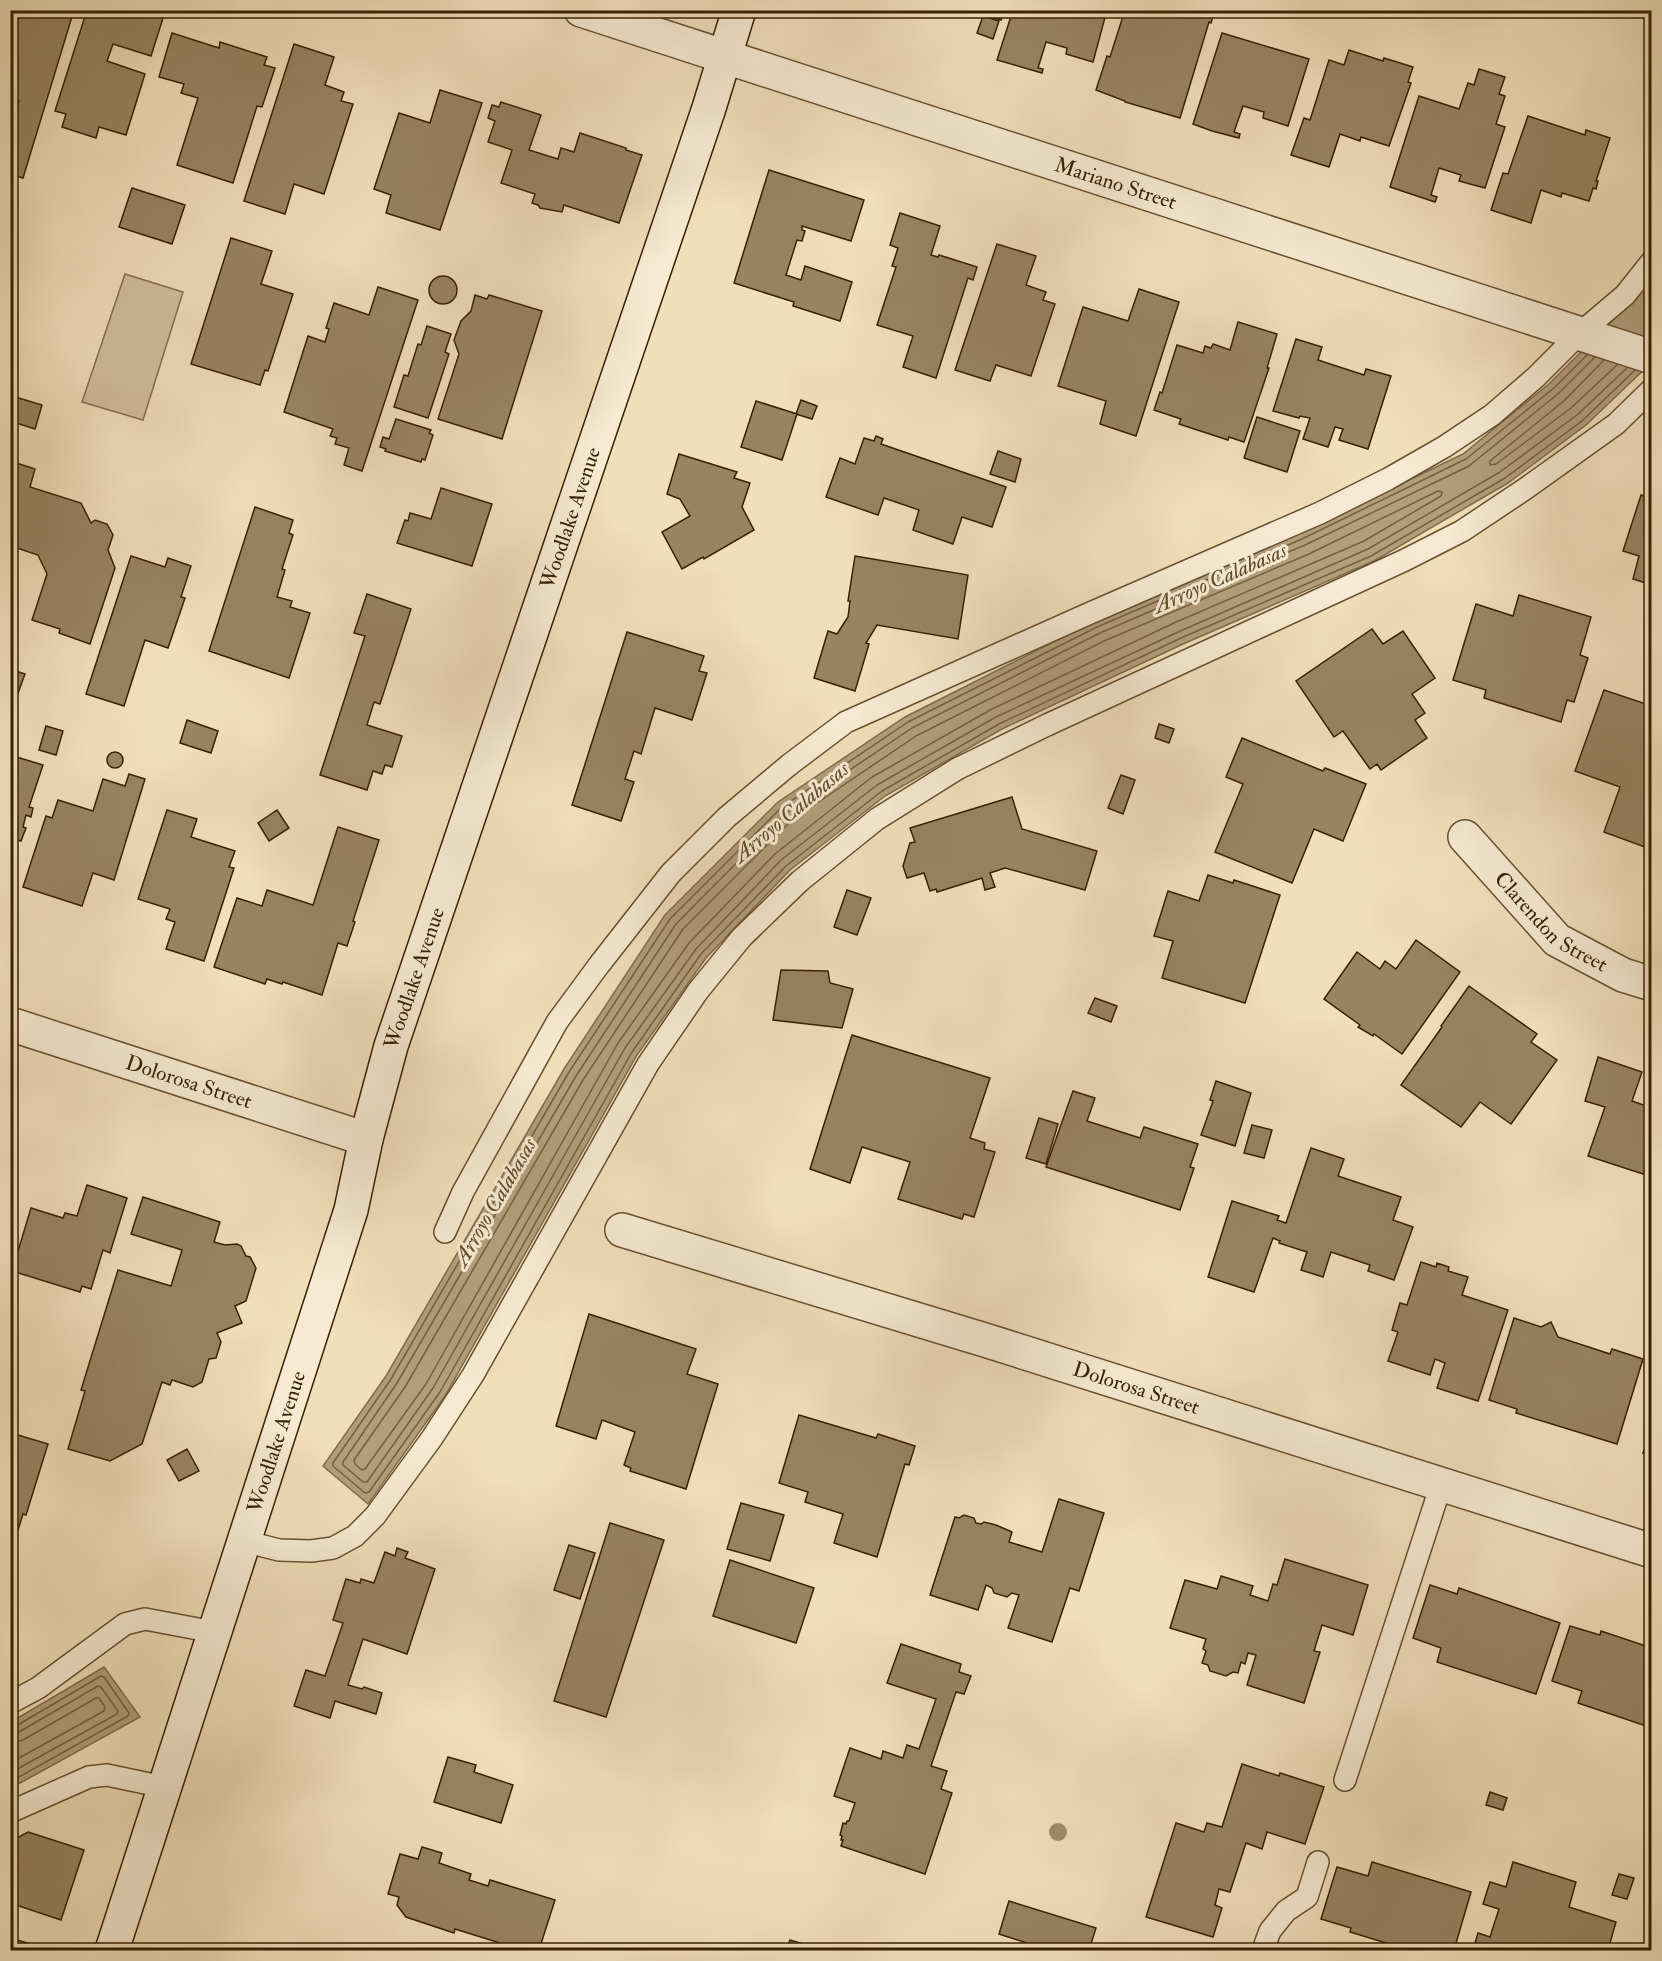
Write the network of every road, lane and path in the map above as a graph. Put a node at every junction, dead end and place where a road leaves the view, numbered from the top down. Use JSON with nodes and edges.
{"nodes":[{"id":1,"x":581,"y":10,"type":"edge"},
{"id":2,"x":740,"y":10,"type":"edge"},
{"id":3,"x":724,"y":58,"type":"junction"},
{"id":4,"x":1652,"y":261,"type":"edge"},
{"id":5,"x":1580,"y":334,"type":"junction"},
{"id":6,"x":1652,"y":357,"type":"edge"},
{"id":7,"x":1652,"y":390,"type":"edge"},
{"id":8,"x":1465,"y":837,"type":"dead end"},
{"id":9,"x":1652,"y":984,"type":"edge"},
{"id":10,"x":10,"y":1024,"type":"edge"},
{"id":11,"x":366,"y":1139,"type":"junction"},
{"id":12,"x":622,"y":1230,"type":"dead end"},
{"id":13,"x":445,"y":1232,"type":"dead end"},
{"id":14,"x":1441,"y":1485,"type":"junction"},
{"id":15,"x":244,"y":1541,"type":"junction"},
{"id":16,"x":1652,"y":1551,"type":"edge"},
{"id":17,"x":214,"y":1632,"type":"junction"},
{"id":18,"x":10,"y":1703,"type":"edge"},
{"id":19,"x":1345,"y":1780,"type":"dead end"},
{"id":20,"x":164,"y":1787,"type":"junction"},
{"id":21,"x":10,"y":1812,"type":"edge"},
{"id":22,"x":1318,"y":1862,"type":"dead end"},
{"id":23,"x":112,"y":1950,"type":"edge"},
{"id":24,"x":1263,"y":1950,"type":"edge"}],
"edges":[{"from":1,"to":3,"type":"street","name":"Mariano Street"},
{"from":2,"to":3,"type":"street","name":"Woodlake Avenue"},
{"from":3,"to":5,"type":"street","name":"Mariano Street"},
{"from":3,"to":11,"type":"street","name":"Woodlake Avenue"},
{"from":4,"to":5,"type":"lane"},
{"from":5,"to":6,"type":"street","name":"Mariano Street"},
{"from":5,"to":13,"type":"lane"},
{"from":7,"to":15,"type":"lane"},
{"from":8,"to":9,"type":"street","name":"Clarendon Street"},
{"from":10,"to":11,"type":"street","name":"Dolorosa Street"},
{"from":11,"to":15,"type":"street","name":"Woodlake Avenue"},
{"from":12,"to":14,"type":"street","name":"Dolorosa Street"},
{"from":14,"to":16,"type":"street","name":"Dolorosa Street"},
{"from":14,"to":19,"type":"lane"},
{"from":15,"to":17,"type":"street","name":"Woodlake Avenue"},
{"from":17,"to":18,"type":"lane"},
{"from":17,"to":20,"type":"street","name":"Woodlake Avenue"},
{"from":20,"to":21,"type":"lane"},
{"from":20,"to":23,"type":"street","name":"Woodlake Avenue"},
{"from":22,"to":24,"type":"lane"}]}
